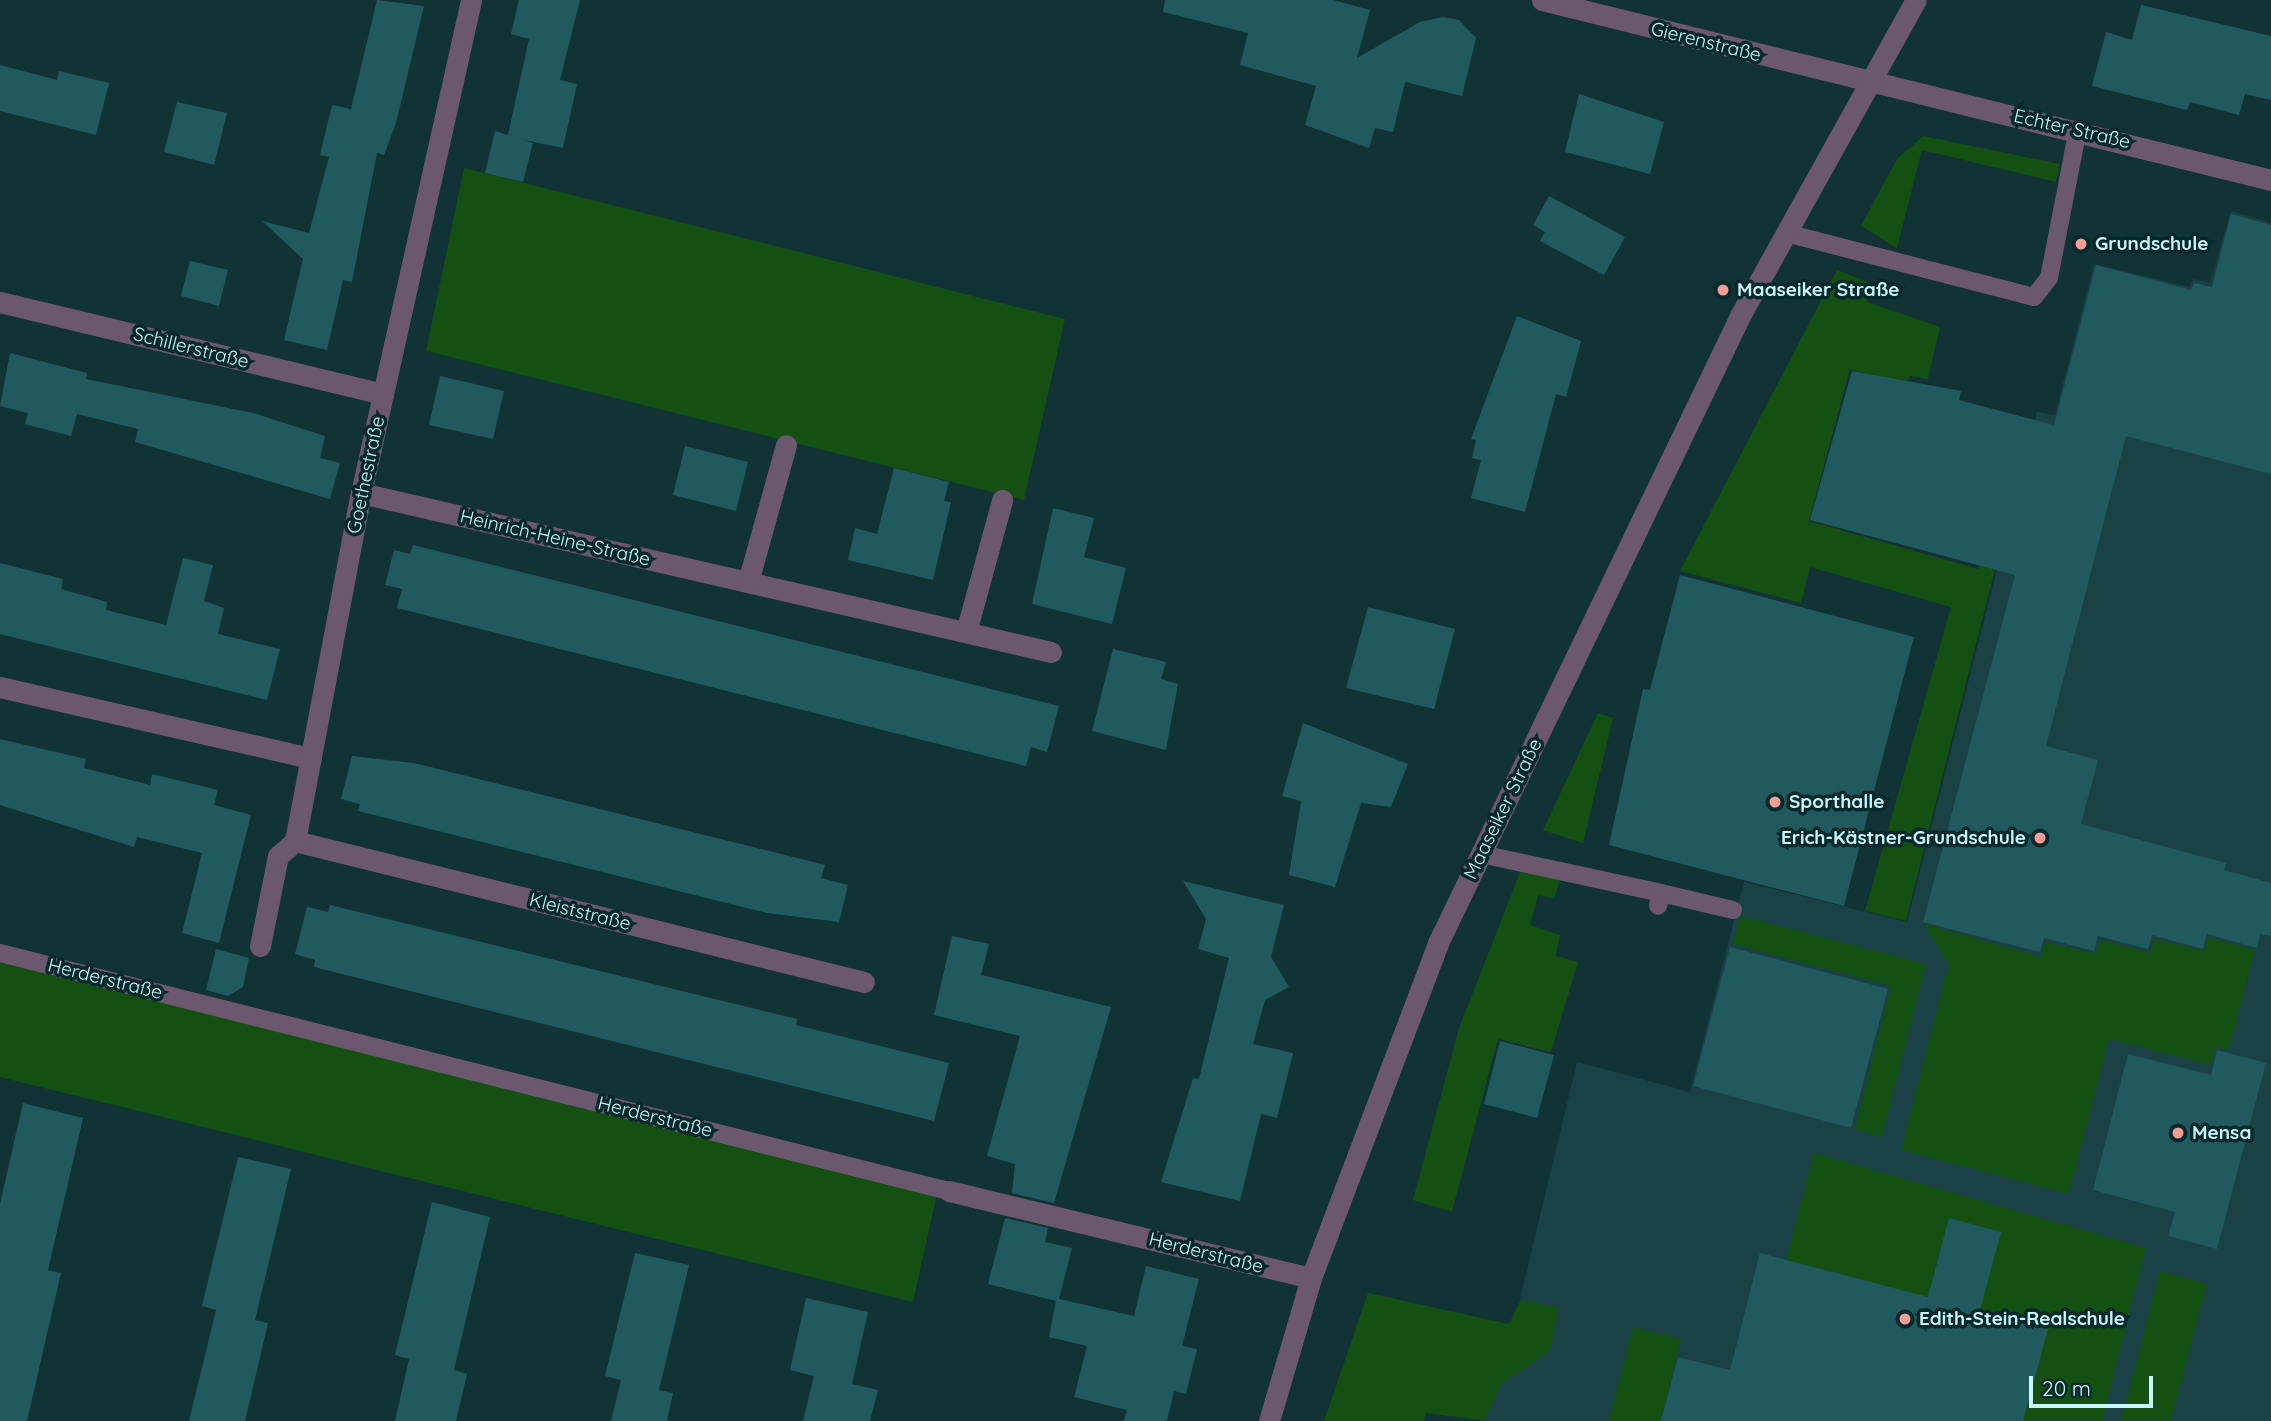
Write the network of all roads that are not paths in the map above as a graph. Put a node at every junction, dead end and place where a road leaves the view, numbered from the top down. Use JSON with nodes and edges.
{"nodes":[{"id":1,"x":471,"y":0,"type":"edge"},
{"id":2,"x":1542,"y":0,"type":"edge"},
{"id":3,"x":1916,"y":0,"type":"edge"},
{"id":4,"x":1871,"y":84,"type":"junction"},
{"id":5,"x":2078,"y":129,"type":"junction"},
{"id":6,"x":2271,"y":180,"type":"edge"},
{"id":7,"x":1790,"y":234,"type":"junction"},
{"id":8,"x":0,"y":302,"type":"edge"},
{"id":9,"x":383,"y":394,"type":"junction"},
{"id":10,"x":786,"y":445,"type":"dead end"},
{"id":11,"x":361,"y":493,"type":"junction"},
{"id":12,"x":1002,"y":500,"type":"dead end"},
{"id":13,"x":748,"y":582,"type":"junction"},
{"id":14,"x":966,"y":632,"type":"junction"},
{"id":15,"x":1051,"y":652,"type":"dead end"},
{"id":16,"x":0,"y":687,"type":"edge"},
{"id":17,"x":311,"y":758,"type":"junction"},
{"id":18,"x":295,"y":841,"type":"junction"},
{"id":19,"x":1481,"y":854,"type":"junction"},
{"id":20,"x":1733,"y":910,"type":"dead end"},
{"id":21,"x":260,"y":946,"type":"dead end"},
{"id":22,"x":0,"y":953,"type":"edge"},
{"id":23,"x":864,"y":982,"type":"dead end"},
{"id":24,"x":949,"y":1191,"type":"joint"},
{"id":25,"x":1311,"y":1279,"type":"junction"},
{"id":26,"x":1269,"y":1421,"type":"edge"}],
"edges":[{"from":1,"to":9,"type":"street","name":"Goethestraße"},
{"from":2,"to":4,"type":"street","name":"Gierenstraße"},
{"from":3,"to":4,"type":"street","name":"Maaseiker Straße"},
{"from":4,"to":5,"type":"street","name":"Echter Straße"},
{"from":4,"to":7,"type":"street","name":"Maaseiker Straße"},
{"from":5,"to":6,"type":"street","name":"Echter Straße"},
{"from":5,"to":7,"type":"lane"},
{"from":7,"to":19,"type":"street","name":"Maaseiker Straße"},
{"from":8,"to":9,"type":"street","name":"Schillerstraße"},
{"from":9,"to":11,"type":"street","name":"Goethestraße"},
{"from":10,"to":13,"type":"street"},
{"from":11,"to":13,"type":"street","name":"Heinrich-Heine-Straße"},
{"from":11,"to":17,"type":"street","name":"Goethestraße"},
{"from":12,"to":14,"type":"street"},
{"from":13,"to":14,"type":"street","name":"Heinrich-Heine-Straße"},
{"from":14,"to":15,"type":"street","name":"Heinrich-Heine-Straße"},
{"from":16,"to":17,"type":"street"},
{"from":17,"to":18,"type":"street","name":"Goethestraße"},
{"from":18,"to":21,"type":"street","name":"Goethestraße"},
{"from":18,"to":23,"type":"street","name":"Kleiststraße"},
{"from":19,"to":20,"type":"lane"},
{"from":19,"to":25,"type":"street","name":"Maaseiker Straße"},
{"from":22,"to":24,"type":"lane","name":"Herderstraße"},
{"from":24,"to":25,"type":"street","name":"Herderstraße"},
{"from":25,"to":26,"type":"street","name":"Maaseiker Straße"}]}
